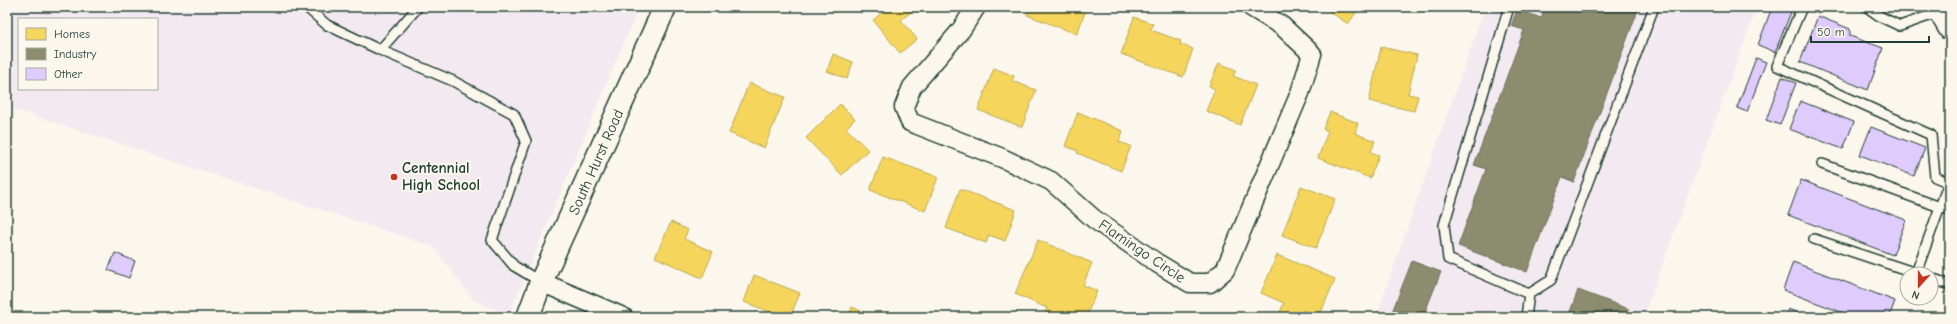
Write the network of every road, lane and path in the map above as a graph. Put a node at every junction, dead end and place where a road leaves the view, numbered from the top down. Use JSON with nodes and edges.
{"nodes":[{"id":1,"x":306,"y":7,"type":"edge"},
{"id":2,"x":418,"y":7,"type":"edge"},
{"id":3,"x":665,"y":7,"type":"edge"},
{"id":4,"x":976,"y":7,"type":"edge"},
{"id":5,"x":1251,"y":7,"type":"edge"},
{"id":6,"x":1509,"y":7,"type":"edge"},
{"id":7,"x":1654,"y":7,"type":"edge"},
{"id":8,"x":1802,"y":7,"type":"edge"},
{"id":9,"x":1867,"y":7,"type":"edge"},
{"id":10,"x":1942,"y":16,"type":"edge"},
{"id":11,"x":380,"y":50,"type":"junction"},
{"id":12,"x":1822,"y":164,"type":"dead end"},
{"id":13,"x":1949,"y":182,"type":"edge"},
{"id":14,"x":1940,"y":207,"type":"junction"},
{"id":15,"x":1950,"y":210,"type":"edge"},
{"id":16,"x":1814,"y":239,"type":"dead end"},
{"id":17,"x":1920,"y":266,"type":"edge"},
{"id":18,"x":1899,"y":267,"type":"edge"},
{"id":19,"x":1939,"y":281,"type":"edge"},
{"id":20,"x":541,"y":282,"type":"junction"},
{"id":21,"x":1950,"y":285,"type":"edge"},
{"id":22,"x":1529,"y":294,"type":"junction"},
{"id":23,"x":528,"y":317,"type":"edge"},
{"id":24,"x":623,"y":317,"type":"edge"},
{"id":25,"x":1526,"y":317,"type":"edge"}],
"edges":[{"from":1,"to":11,"type":"lane"},
{"from":2,"to":11,"type":"lane"},
{"from":3,"to":20,"type":"street","name":"South Hurst Road"},
{"from":4,"to":5,"type":"street","name":"Flamingo Circle"},
{"from":6,"to":22,"type":"lane"},
{"from":7,"to":22,"type":"lane"},
{"from":8,"to":13,"type":"lane"},
{"from":9,"to":10,"type":"lane"},
{"from":11,"to":20,"type":"lane"},
{"from":12,"to":14,"type":"lane"},
{"from":13,"to":14,"type":"lane"},
{"from":14,"to":15,"type":"lane"},
{"from":14,"to":17,"type":"lane"},
{"from":16,"to":18,"type":"lane"},
{"from":19,"to":21,"type":"lane"},
{"from":20,"to":23,"type":"street","name":"South Hurst Road"},
{"from":20,"to":24,"type":"street"},
{"from":22,"to":25,"type":"lane"}]}
